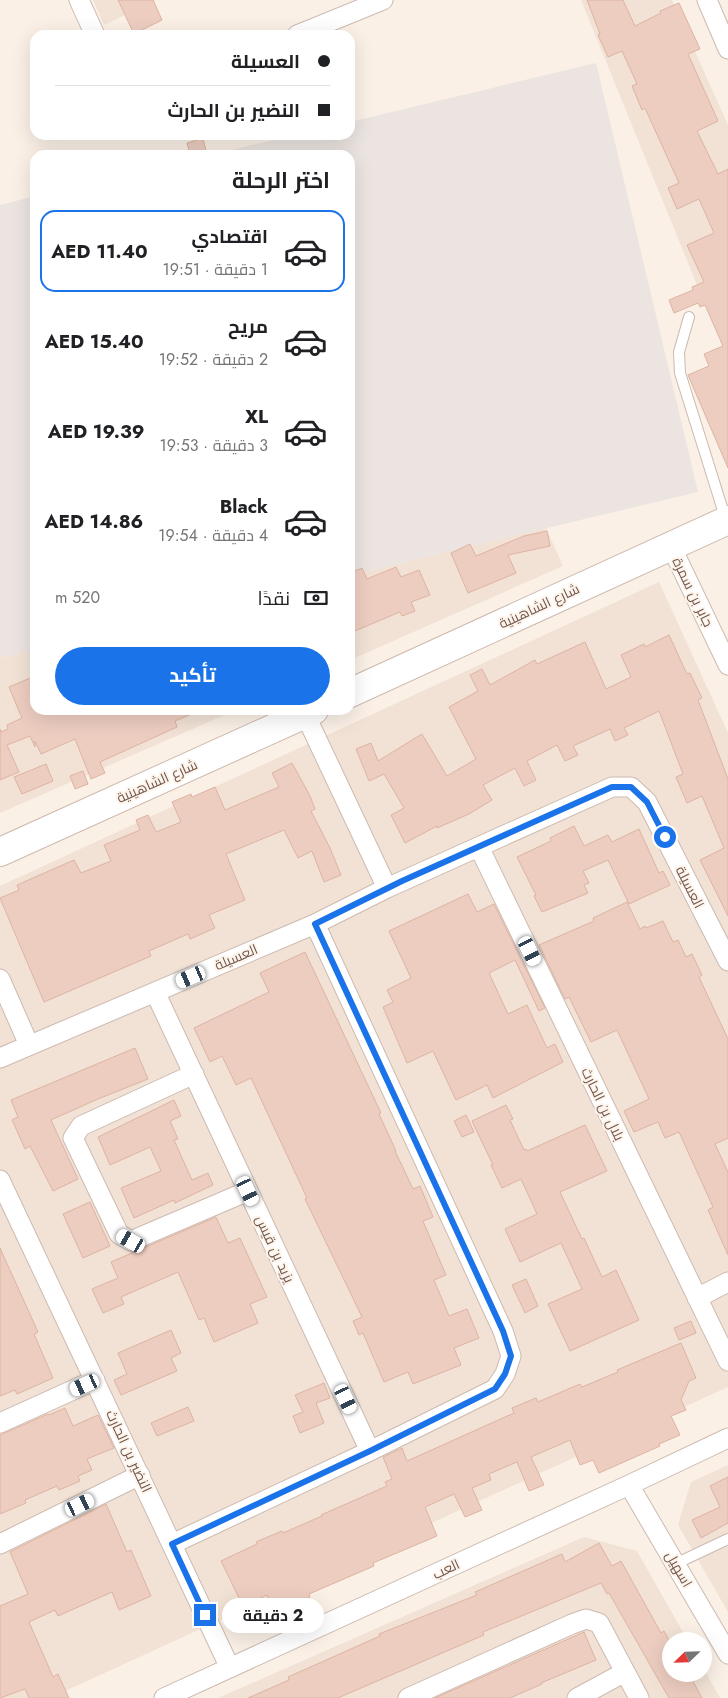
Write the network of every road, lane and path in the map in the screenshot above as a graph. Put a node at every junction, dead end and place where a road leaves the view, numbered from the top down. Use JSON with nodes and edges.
{"nodes":[{"id":1,"x":79,"y":0,"type":"edge"},
{"id":2,"x":383,"y":0,"type":"edge"},
{"id":3,"x":707,"y":0,"type":"edge"},
{"id":4,"x":93,"y":30,"type":"edge"},
{"id":5,"x":309,"y":30,"type":"edge"},
{"id":6,"x":728,"y":49,"type":"edge"},
{"id":7,"x":689,"y":317,"type":"dead end"},
{"id":8,"x":727,"y":520,"type":"edge"},
{"id":9,"x":671,"y":546,"type":"junction"},
{"id":10,"x":721,"y":634,"type":"edge"},
{"id":11,"x":728,"y":665,"type":"edge"},
{"id":12,"x":355,"y":691,"type":"edge"},
{"id":13,"x":302,"y":715,"type":"edge"},
{"id":14,"x":310,"y":715,"type":"edge"},
{"id":15,"x":479,"y":846,"type":"junction"},
{"id":16,"x":0,"y":852,"type":"edge"},
{"id":17,"x":387,"y":888,"type":"junction"},
{"id":18,"x":315,"y":924,"type":"junction"},
{"id":19,"x":728,"y":962,"type":"edge"},
{"id":20,"x":0,"y":979,"type":"edge"},
{"id":21,"x":155,"y":992,"type":"junction"},
{"id":22,"x":29,"y":1045,"type":"junction"},
{"id":23,"x":0,"y":1058,"type":"edge"},
{"id":24,"x":194,"y":1074,"type":"junction"},
{"id":25,"x":0,"y":1180,"type":"edge"},
{"id":26,"x":248,"y":1191,"type":"junction"},
{"id":27,"x":728,"y":1282,"type":"edge"},
{"id":28,"x":697,"y":1298,"type":"junction"},
{"id":29,"x":728,"y":1361,"type":"edge"},
{"id":30,"x":95,"y":1380,"type":"junction"},
{"id":31,"x":0,"y":1422,"type":"edge"},
{"id":32,"x":728,"y":1438,"type":"edge"},
{"id":33,"x":370,"y":1451,"type":"junction"},
{"id":34,"x":140,"y":1476,"type":"junction"},
{"id":35,"x":629,"y":1485,"type":"junction"},
{"id":36,"x":728,"y":1538,"type":"edge"},
{"id":37,"x":0,"y":1544,"type":"edge"},
{"id":38,"x":172,"y":1544,"type":"junction"},
{"id":39,"x":676,"y":1564,"type":"junction"},
{"id":40,"x":728,"y":1654,"type":"edge"},
{"id":41,"x":230,"y":1668,"type":"junction"},
{"id":42,"x":625,"y":1672,"type":"junction"},
{"id":43,"x":164,"y":1698,"type":"edge"},
{"id":44,"x":408,"y":1698,"type":"edge"},
{"id":45,"x":577,"y":1698,"type":"edge"},
{"id":46,"x":640,"y":1698,"type":"edge"}],
"edges":[{"from":1,"to":4,"type":"street"},
{"from":2,"to":5,"type":"street"},
{"from":3,"to":6,"type":"street"},
{"from":7,"to":8,"type":"lane"},
{"from":8,"to":9,"type":"street","name":"شارع الشاهينية"},
{"from":9,"to":10,"type":"street","name":"جابر بن سمرة"},
{"from":9,"to":12,"type":"street","name":"شارع الشاهينية"},
{"from":10,"to":11,"type":"street","name":"جابر بن سمرة"},
{"from":13,"to":16,"type":"street","name":"شارع الشاهينية"},
{"from":14,"to":17,"type":"street"},
{"from":15,"to":17,"type":"street","name":"العسيلة"},
{"from":15,"to":19,"type":"street","name":"العسيلة"},
{"from":15,"to":28,"type":"street","name":"بلال بن الحارث"},
{"from":17,"to":18,"type":"street","name":"العسيلة"},
{"from":18,"to":21,"type":"street","name":"العسيلة"},
{"from":18,"to":33,"type":"street"},
{"from":20,"to":22,"type":"street"},
{"from":21,"to":22,"type":"street","name":"العسيلة"},
{"from":21,"to":24,"type":"street","name":"يزيد بن قيس"},
{"from":22,"to":23,"type":"street","name":"العسيلة"},
{"from":24,"to":26,"type":"street","name":"يزيد بن قيس"},
{"from":24,"to":26,"type":"street"},
{"from":25,"to":30,"type":"street","name":"النضير بن الحارث"},
{"from":26,"to":33,"type":"street","name":"يزيد بن قيس"},
{"from":27,"to":28,"type":"street"},
{"from":28,"to":29,"type":"street","name":"بلال بن الحارث"},
{"from":30,"to":31,"type":"street"},
{"from":30,"to":34,"type":"street","name":"النضير بن الحارث"},
{"from":32,"to":35,"type":"street","name":"العب"},
{"from":33,"to":38,"type":"street"},
{"from":34,"to":37,"type":"street"},
{"from":34,"to":38,"type":"street","name":"النضير بن الحارث"},
{"from":35,"to":39,"type":"street","name":"اسهيل"},
{"from":35,"to":41,"type":"street","name":"العب"},
{"from":36,"to":39,"type":"lane"},
{"from":38,"to":41,"type":"street","name":"النضير بن الحارث"},
{"from":39,"to":40,"type":"street","name":"اسهيل"},
{"from":41,"to":43,"type":"street","name":"العب"},
{"from":42,"to":44,"type":"street"},
{"from":42,"to":45,"type":"street"},
{"from":42,"to":46,"type":"street"}]}
